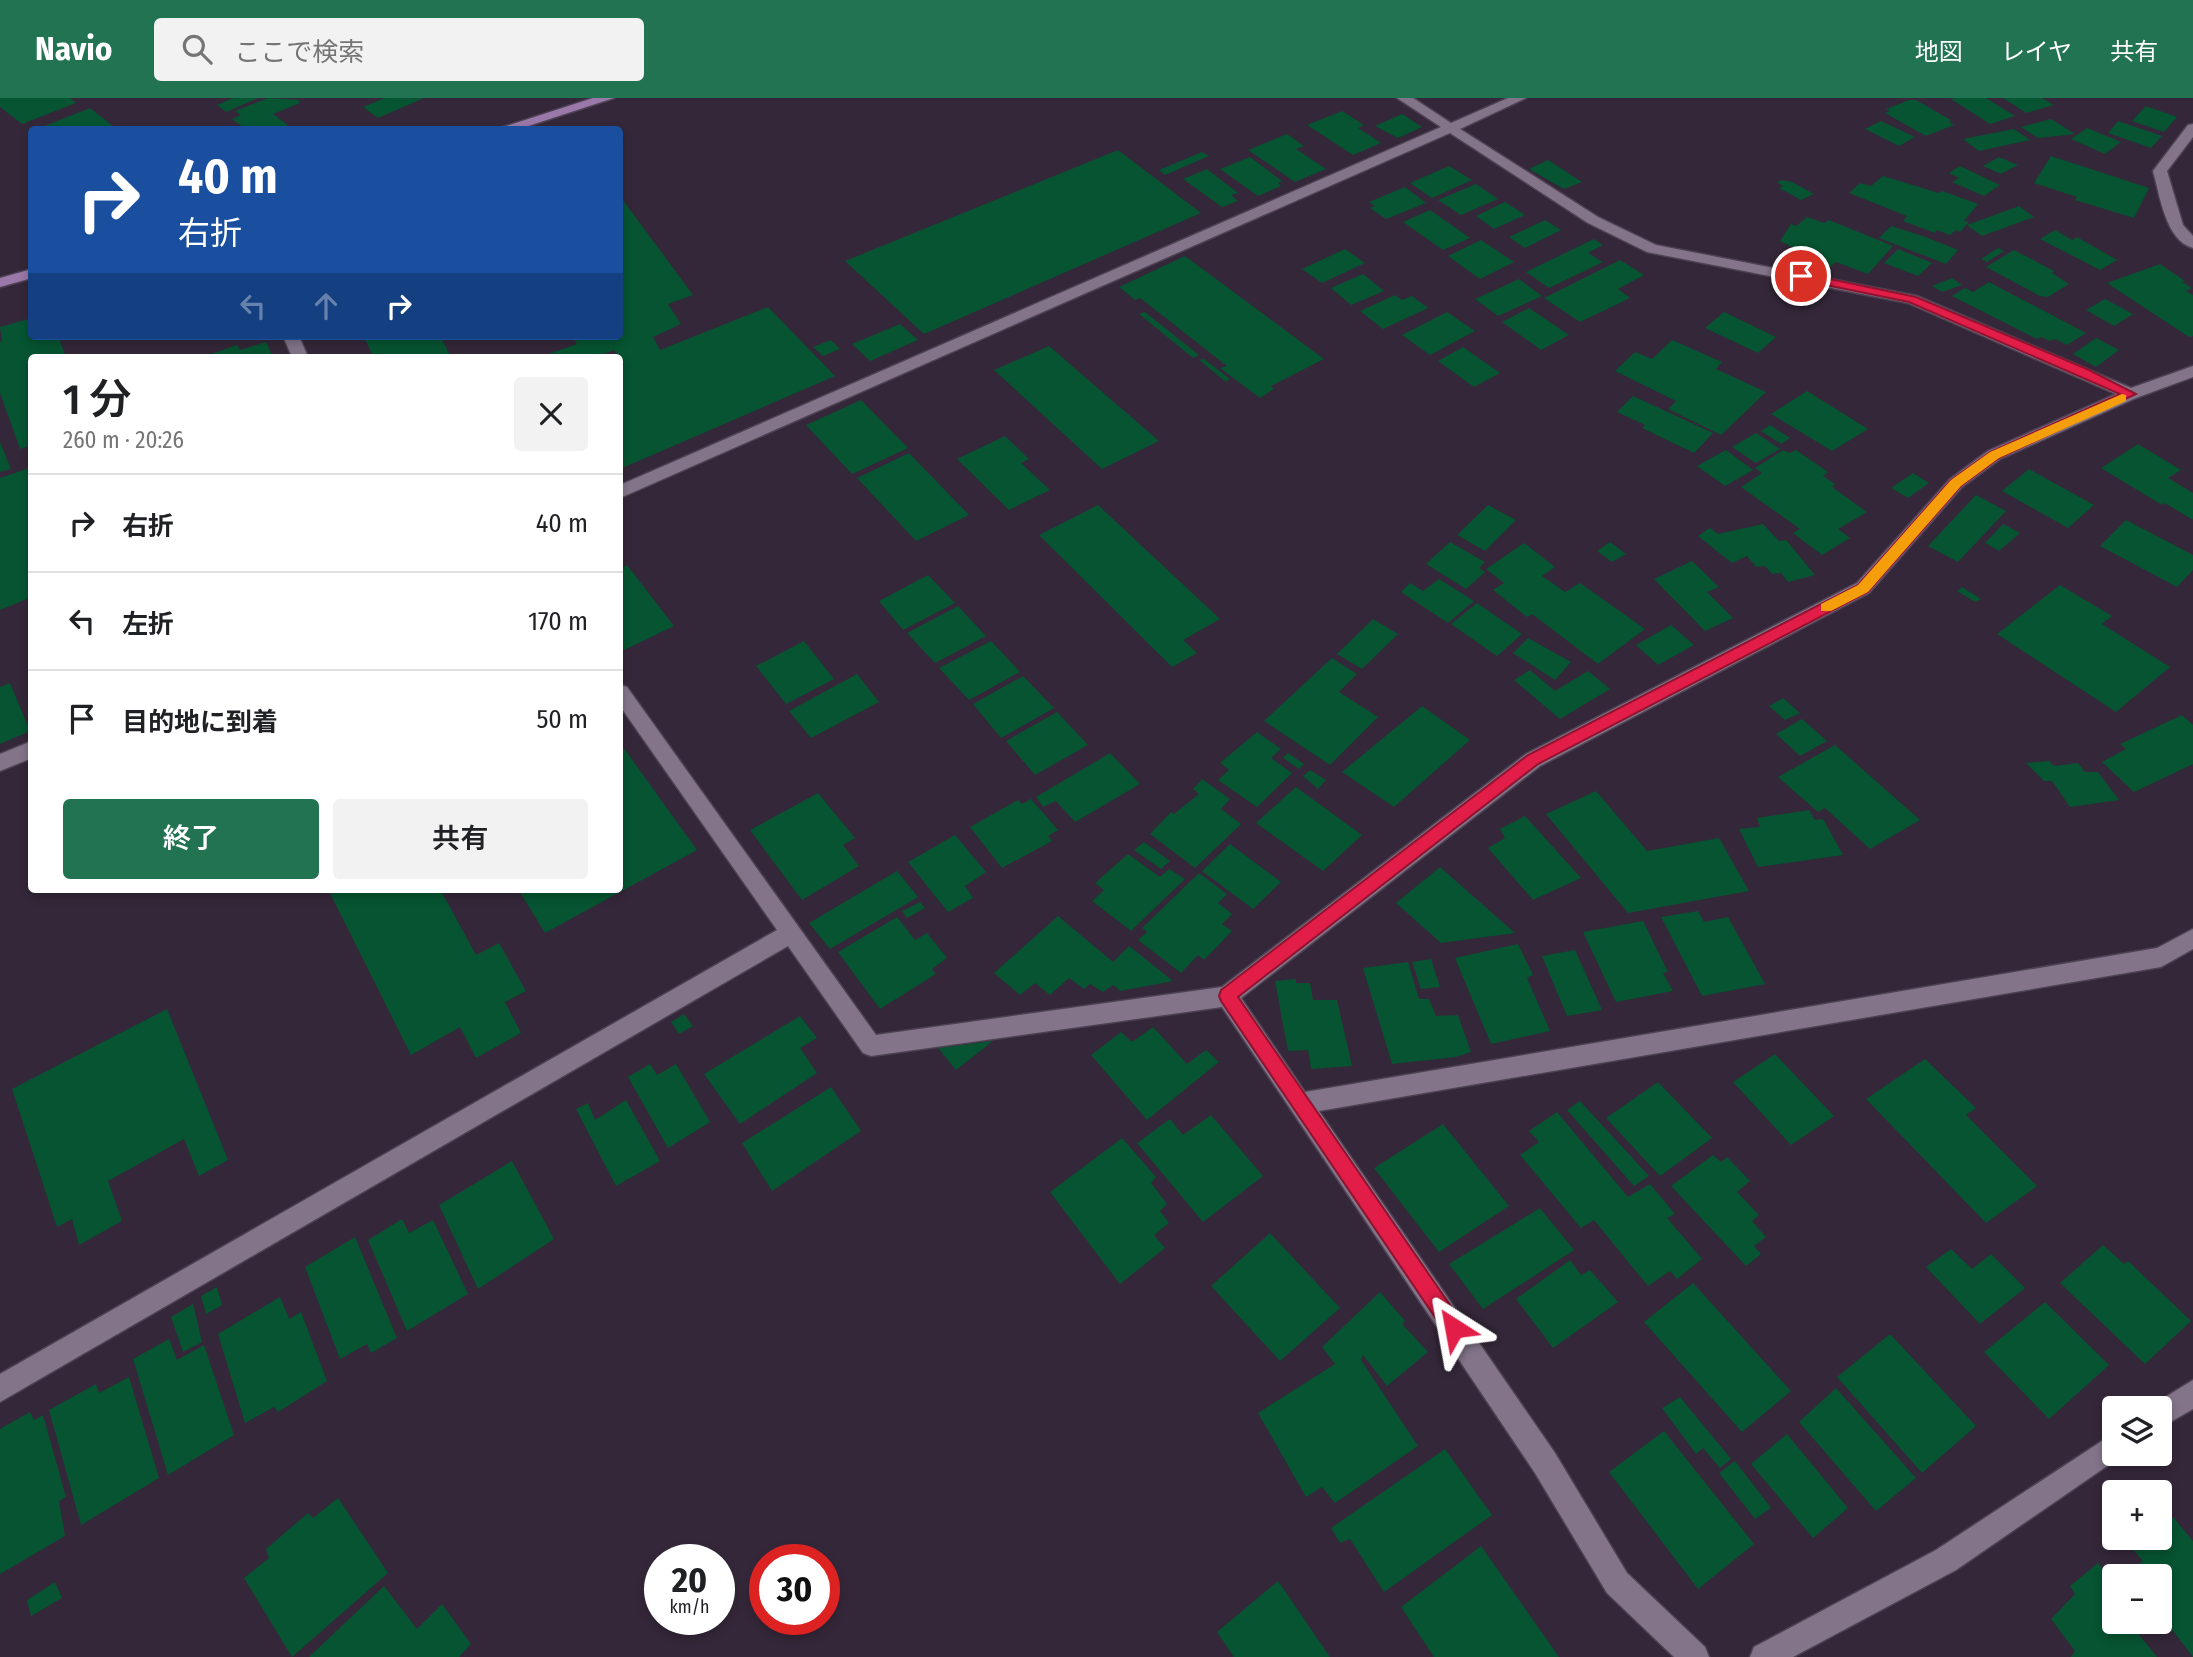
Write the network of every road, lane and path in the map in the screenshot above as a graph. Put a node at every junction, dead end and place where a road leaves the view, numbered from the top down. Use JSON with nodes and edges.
{"nodes":[{"id":1,"x":607,"y":98,"type":"edge"},
{"id":2,"x":1404,"y":98,"type":"edge"},
{"id":3,"x":1519,"y":98,"type":"edge"},
{"id":4,"x":513,"y":126,"type":"edge"},
{"id":5,"x":1448,"y":128,"type":"junction"},
{"id":6,"x":2193,"y":128,"type":"edge"},
{"id":7,"x":2193,"y":244,"type":"edge"},
{"id":8,"x":28,"y":274,"type":"edge"},
{"id":9,"x":0,"y":283,"type":"edge"},
{"id":10,"x":2193,"y":371,"type":"edge"},
{"id":11,"x":2130,"y":394,"type":"junction"},
{"id":12,"x":623,"y":491,"type":"edge"},
{"id":13,"x":623,"y":696,"type":"edge"},
{"id":14,"x":28,"y":751,"type":"edge"},
{"id":15,"x":0,"y":763,"type":"edge"},
{"id":16,"x":791,"y":933,"type":"junction"},
{"id":17,"x":2193,"y":938,"type":"edge"},
{"id":18,"x":1227,"y":996,"type":"junction"},
{"id":19,"x":1302,"y":1103,"type":"junction"},
{"id":20,"x":0,"y":1390,"type":"edge"},
{"id":21,"x":2193,"y":1393,"type":"edge"},
{"id":22,"x":2172,"y":1407,"type":"edge"},
{"id":23,"x":2102,"y":1454,"type":"edge"},
{"id":24,"x":1695,"y":1657,"type":"edge"},
{"id":25,"x":1764,"y":1657,"type":"edge"}],
"edges":[{"from":1,"to":4,"type":"main road"},
{"from":2,"to":5,"type":"street"},
{"from":3,"to":5,"type":"street"},
{"from":5,"to":11,"type":"street"},
{"from":5,"to":12,"type":"street"},
{"from":6,"to":7,"type":"street"},
{"from":8,"to":9,"type":"main road"},
{"from":10,"to":11,"type":"street"},
{"from":11,"to":18,"type":"street"},
{"from":13,"to":16,"type":"street"},
{"from":14,"to":15,"type":"street"},
{"from":16,"to":18,"type":"street"},
{"from":16,"to":20,"type":"street"},
{"from":17,"to":19,"type":"street"},
{"from":18,"to":19,"type":"street"},
{"from":19,"to":24,"type":"street"},
{"from":21,"to":22,"type":"street"},
{"from":23,"to":25,"type":"street"}]}
